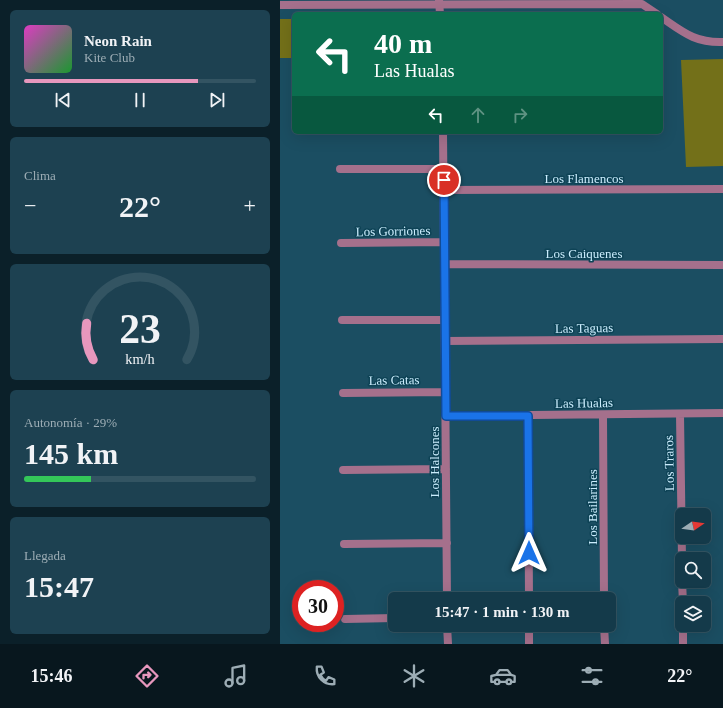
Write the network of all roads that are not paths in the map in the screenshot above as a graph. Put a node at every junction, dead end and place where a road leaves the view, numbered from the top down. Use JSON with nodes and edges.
{"nodes":[{"id":1,"x":292,"y":2,"type":"edge"},
{"id":2,"x":439,"y":2,"type":"edge"},
{"id":3,"x":642,"y":2,"type":"edge"},
{"id":4,"x":280,"y":5,"type":"edge"},
{"id":5,"x":440,"y":12,"type":"edge"},
{"id":6,"x":654,"y":12,"type":"edge"},
{"id":7,"x":663,"y":18,"type":"edge"},
{"id":8,"x":723,"y":42,"type":"edge"},
{"id":9,"x":443,"y":134,"type":"edge"},
{"id":10,"x":340,"y":169,"type":"dead end"},
{"id":11,"x":444,"y":169,"type":"junction"},
{"id":12,"x":723,"y":189,"type":"edge"},
{"id":13,"x":444,"y":190,"type":"junction"},
{"id":14,"x":445,"y":242,"type":"junction"},
{"id":15,"x":341,"y":243,"type":"dead end"},
{"id":16,"x":445,"y":264,"type":"junction"},
{"id":17,"x":723,"y":265,"type":"edge"},
{"id":18,"x":342,"y":320,"type":"dead end"},
{"id":19,"x":445,"y":320,"type":"junction"},
{"id":20,"x":723,"y":339,"type":"edge"},
{"id":21,"x":445,"y":341,"type":"junction"},
{"id":22,"x":446,"y":392,"type":"junction"},
{"id":23,"x":342,"y":393,"type":"dead end"},
{"id":24,"x":680,"y":414,"type":"junction"},
{"id":25,"x":723,"y":414,"type":"edge"},
{"id":26,"x":603,"y":415,"type":"junction"},
{"id":27,"x":446,"y":416,"type":"junction"},
{"id":28,"x":528,"y":416,"type":"junction"},
{"id":29,"x":446,"y":469,"type":"junction"},
{"id":30,"x":343,"y":470,"type":"dead end"},
{"id":31,"x":447,"y":543,"type":"junction"},
{"id":32,"x":344,"y":544,"type":"dead end"},
{"id":33,"x":682,"y":552,"type":"edge"},
{"id":34,"x":447,"y":592,"type":"edge"},
{"id":35,"x":529,"y":592,"type":"edge"},
{"id":36,"x":604,"y":592,"type":"edge"},
{"id":37,"x":388,"y":618,"type":"edge"},
{"id":38,"x":345,"y":619,"type":"dead end"},
{"id":39,"x":448,"y":632,"type":"edge"},
{"id":40,"x":529,"y":632,"type":"edge"},
{"id":41,"x":604,"y":632,"type":"edge"},
{"id":42,"x":683,"y":632,"type":"edge"},
{"id":43,"x":448,"y":644,"type":"edge"},
{"id":44,"x":529,"y":644,"type":"edge"},
{"id":45,"x":604,"y":644,"type":"edge"},
{"id":46,"x":683,"y":644,"type":"edge"}],
"edges":[{"from":1,"to":2,"type":"street"},
{"from":1,"to":4,"type":"street"},
{"from":2,"to":3,"type":"street"},
{"from":2,"to":5,"type":"street"},
{"from":3,"to":6,"type":"street"},
{"from":7,"to":8,"type":"street"},
{"from":9,"to":11,"type":"street","name":"Los Halcones"},
{"from":10,"to":11,"type":"street"},
{"from":11,"to":13,"type":"street","name":"Los Halcones"},
{"from":12,"to":13,"type":"street","name":"Los Flamencos"},
{"from":13,"to":14,"type":"street","name":"Los Halcones"},
{"from":14,"to":15,"type":"street","name":"Los Gorriones"},
{"from":14,"to":16,"type":"street","name":"Los Halcones"},
{"from":16,"to":17,"type":"street","name":"Los Caiquenes"},
{"from":16,"to":19,"type":"street","name":"Los Halcones"},
{"from":18,"to":19,"type":"street"},
{"from":19,"to":21,"type":"street","name":"Los Halcones"},
{"from":20,"to":21,"type":"street","name":"Las Taguas"},
{"from":21,"to":22,"type":"street","name":"Los Halcones"},
{"from":22,"to":23,"type":"street","name":"Las Catas"},
{"from":22,"to":27,"type":"street","name":"Los Halcones"},
{"from":24,"to":25,"type":"street","name":"Las Hualas"},
{"from":24,"to":26,"type":"street","name":"Las Hualas"},
{"from":24,"to":33,"type":"street","name":"Los Traros"},
{"from":26,"to":28,"type":"street","name":"Las Hualas"},
{"from":26,"to":36,"type":"street","name":"Los Bailarines"},
{"from":27,"to":28,"type":"street","name":"Las Hualas"},
{"from":27,"to":29,"type":"street","name":"Los Halcones"},
{"from":28,"to":35,"type":"street"},
{"from":29,"to":30,"type":"street"},
{"from":29,"to":31,"type":"street","name":"Los Halcones"},
{"from":31,"to":32,"type":"street"},
{"from":31,"to":34,"type":"street","name":"Los Halcones"},
{"from":37,"to":38,"type":"street"},
{"from":39,"to":43,"type":"street"},
{"from":40,"to":44,"type":"street"},
{"from":41,"to":45,"type":"street"},
{"from":42,"to":46,"type":"street"}]}
